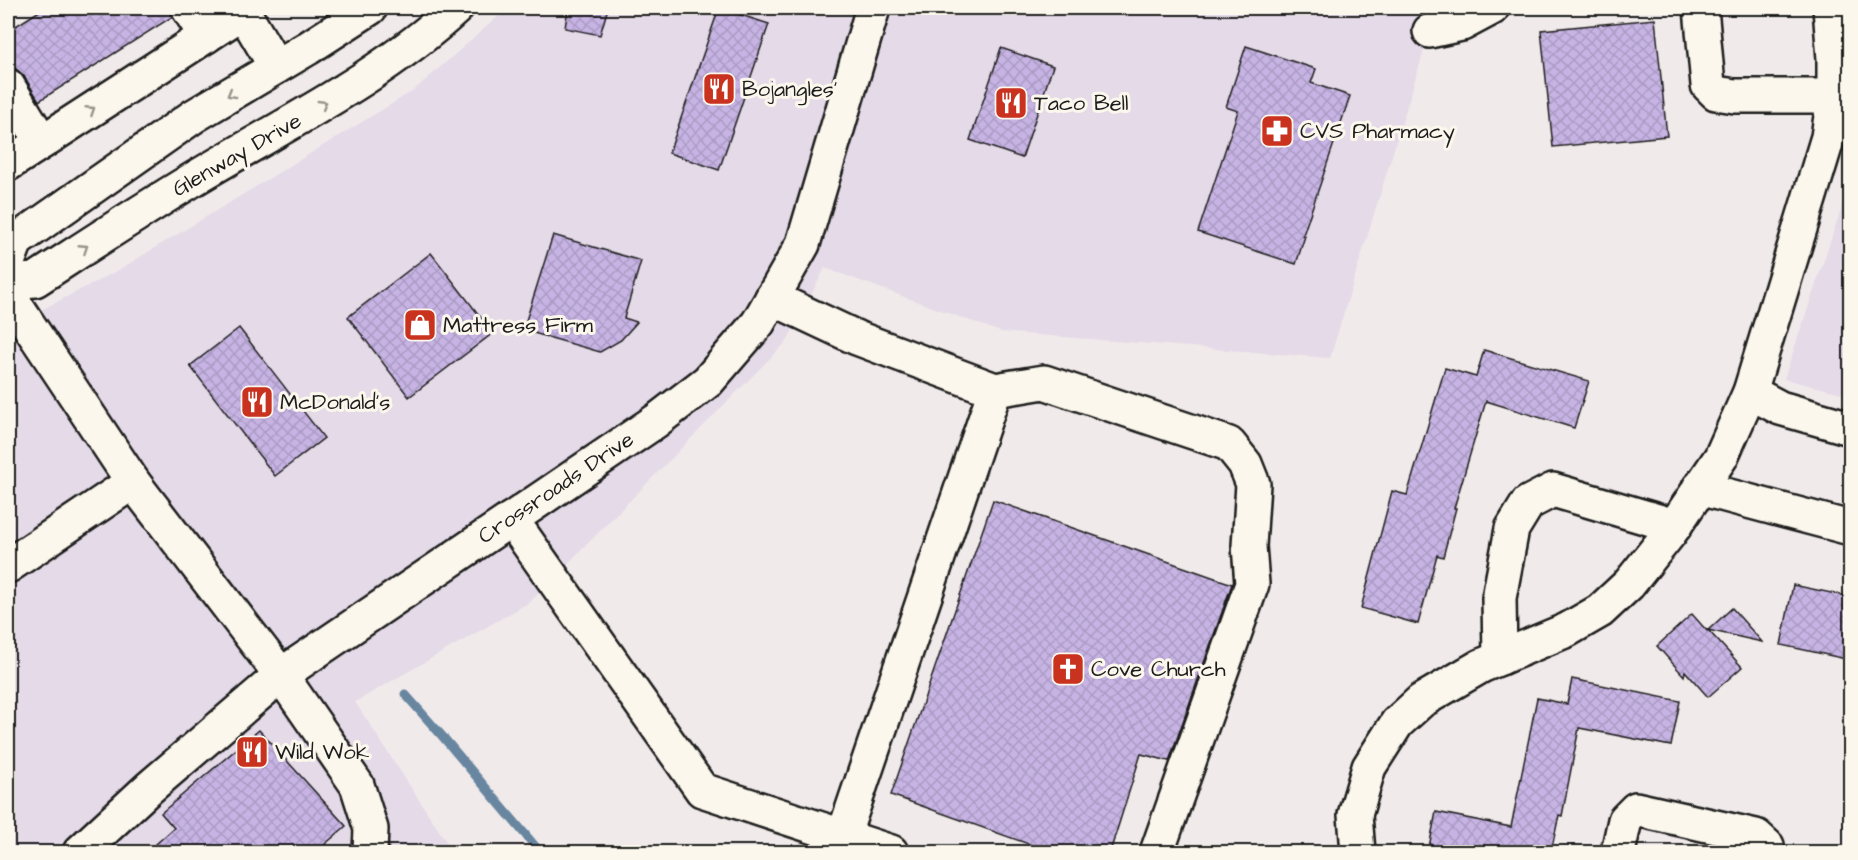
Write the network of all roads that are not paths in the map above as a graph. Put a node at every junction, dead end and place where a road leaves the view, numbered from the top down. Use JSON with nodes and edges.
{"nodes":[{"id":1,"x":188,"y":8,"type":"edge"},
{"id":2,"x":370,"y":8,"type":"edge"},
{"id":3,"x":456,"y":8,"type":"edge"},
{"id":4,"x":873,"y":8,"type":"edge"},
{"id":5,"x":1492,"y":8,"type":"edge"},
{"id":6,"x":1701,"y":8,"type":"edge"},
{"id":7,"x":1830,"y":8,"type":"edge"},
{"id":8,"x":242,"y":10,"type":"edge"},
{"id":9,"x":350,"y":16,"type":"edge"},
{"id":10,"x":1430,"y":32,"type":"dead end"},
{"id":11,"x":206,"y":36,"type":"junction"},
{"id":12,"x":276,"y":67,"type":"junction"},
{"id":13,"x":8,"y":86,"type":"edge"},
{"id":14,"x":1843,"y":98,"type":"edge"},
{"id":15,"x":20,"y":146,"type":"edge"},
{"id":16,"x":8,"y":262,"type":"edge"},
{"id":17,"x":8,"y":282,"type":"edge"},
{"id":18,"x":8,"y":294,"type":"edge"},
{"id":19,"x":772,"y":298,"type":"junction"},
{"id":20,"x":995,"y":390,"type":"junction"},
{"id":21,"x":1750,"y":392,"type":"junction"},
{"id":22,"x":1851,"y":428,"type":"edge"},
{"id":23,"x":133,"y":482,"type":"junction"},
{"id":24,"x":1699,"y":488,"type":"junction"},
{"id":25,"x":511,"y":519,"type":"junction"},
{"id":26,"x":1675,"y":525,"type":"junction"},
{"id":27,"x":1851,"y":528,"type":"edge"},
{"id":28,"x":8,"y":566,"type":"edge"},
{"id":29,"x":1500,"y":658,"type":"junction"},
{"id":30,"x":281,"y":675,"type":"junction"},
{"id":31,"x":843,"y":837,"type":"junction"},
{"id":32,"x":80,"y":852,"type":"edge"},
{"id":33,"x":370,"y":852,"type":"edge"},
{"id":34,"x":891,"y":852,"type":"edge"},
{"id":35,"x":1157,"y":852,"type":"edge"},
{"id":36,"x":1358,"y":852,"type":"edge"},
{"id":37,"x":1618,"y":852,"type":"edge"},
{"id":38,"x":1766,"y":852,"type":"edge"}],
"edges":[{"from":1,"to":11,"type":"street"},
{"from":2,"to":9,"type":"street"},
{"from":17,"to":3,"type":"street","name":"Glenway Drive","one_way":true},
{"from":4,"to":19,"type":"street","name":"Crossroads Drive"},
{"from":5,"to":10,"type":"street"},
{"from":6,"to":14,"type":"street"},
{"from":7,"to":14,"type":"street"},
{"from":8,"to":11,"type":"street"},
{"from":8,"to":12,"type":"street"},
{"from":9,"to":12,"type":"street"},
{"from":15,"to":11,"type":"street","one_way":true},
{"from":12,"to":16,"type":"street","one_way":true},
{"from":13,"to":15,"type":"street"},
{"from":14,"to":21,"type":"street"},
{"from":18,"to":23,"type":"street"},
{"from":19,"to":20,"type":"street"},
{"from":19,"to":25,"type":"street","name":"Crossroads Drive"},
{"from":20,"to":31,"type":"street"},
{"from":20,"to":35,"type":"street"},
{"from":21,"to":22,"type":"street"},
{"from":21,"to":24,"type":"street"},
{"from":23,"to":28,"type":"street"},
{"from":23,"to":30,"type":"street"},
{"from":24,"to":26,"type":"street"},
{"from":24,"to":27,"type":"street"},
{"from":25,"to":30,"type":"street","name":"Crossroads Drive"},
{"from":25,"to":31,"type":"street"},
{"from":26,"to":29,"type":"street"},
{"from":26,"to":29,"type":"street"},
{"from":29,"to":36,"type":"street"},
{"from":30,"to":32,"type":"street","name":"Crossroads Drive"},
{"from":30,"to":33,"type":"street"},
{"from":31,"to":34,"type":"street"},
{"from":37,"to":38,"type":"street"}]}
